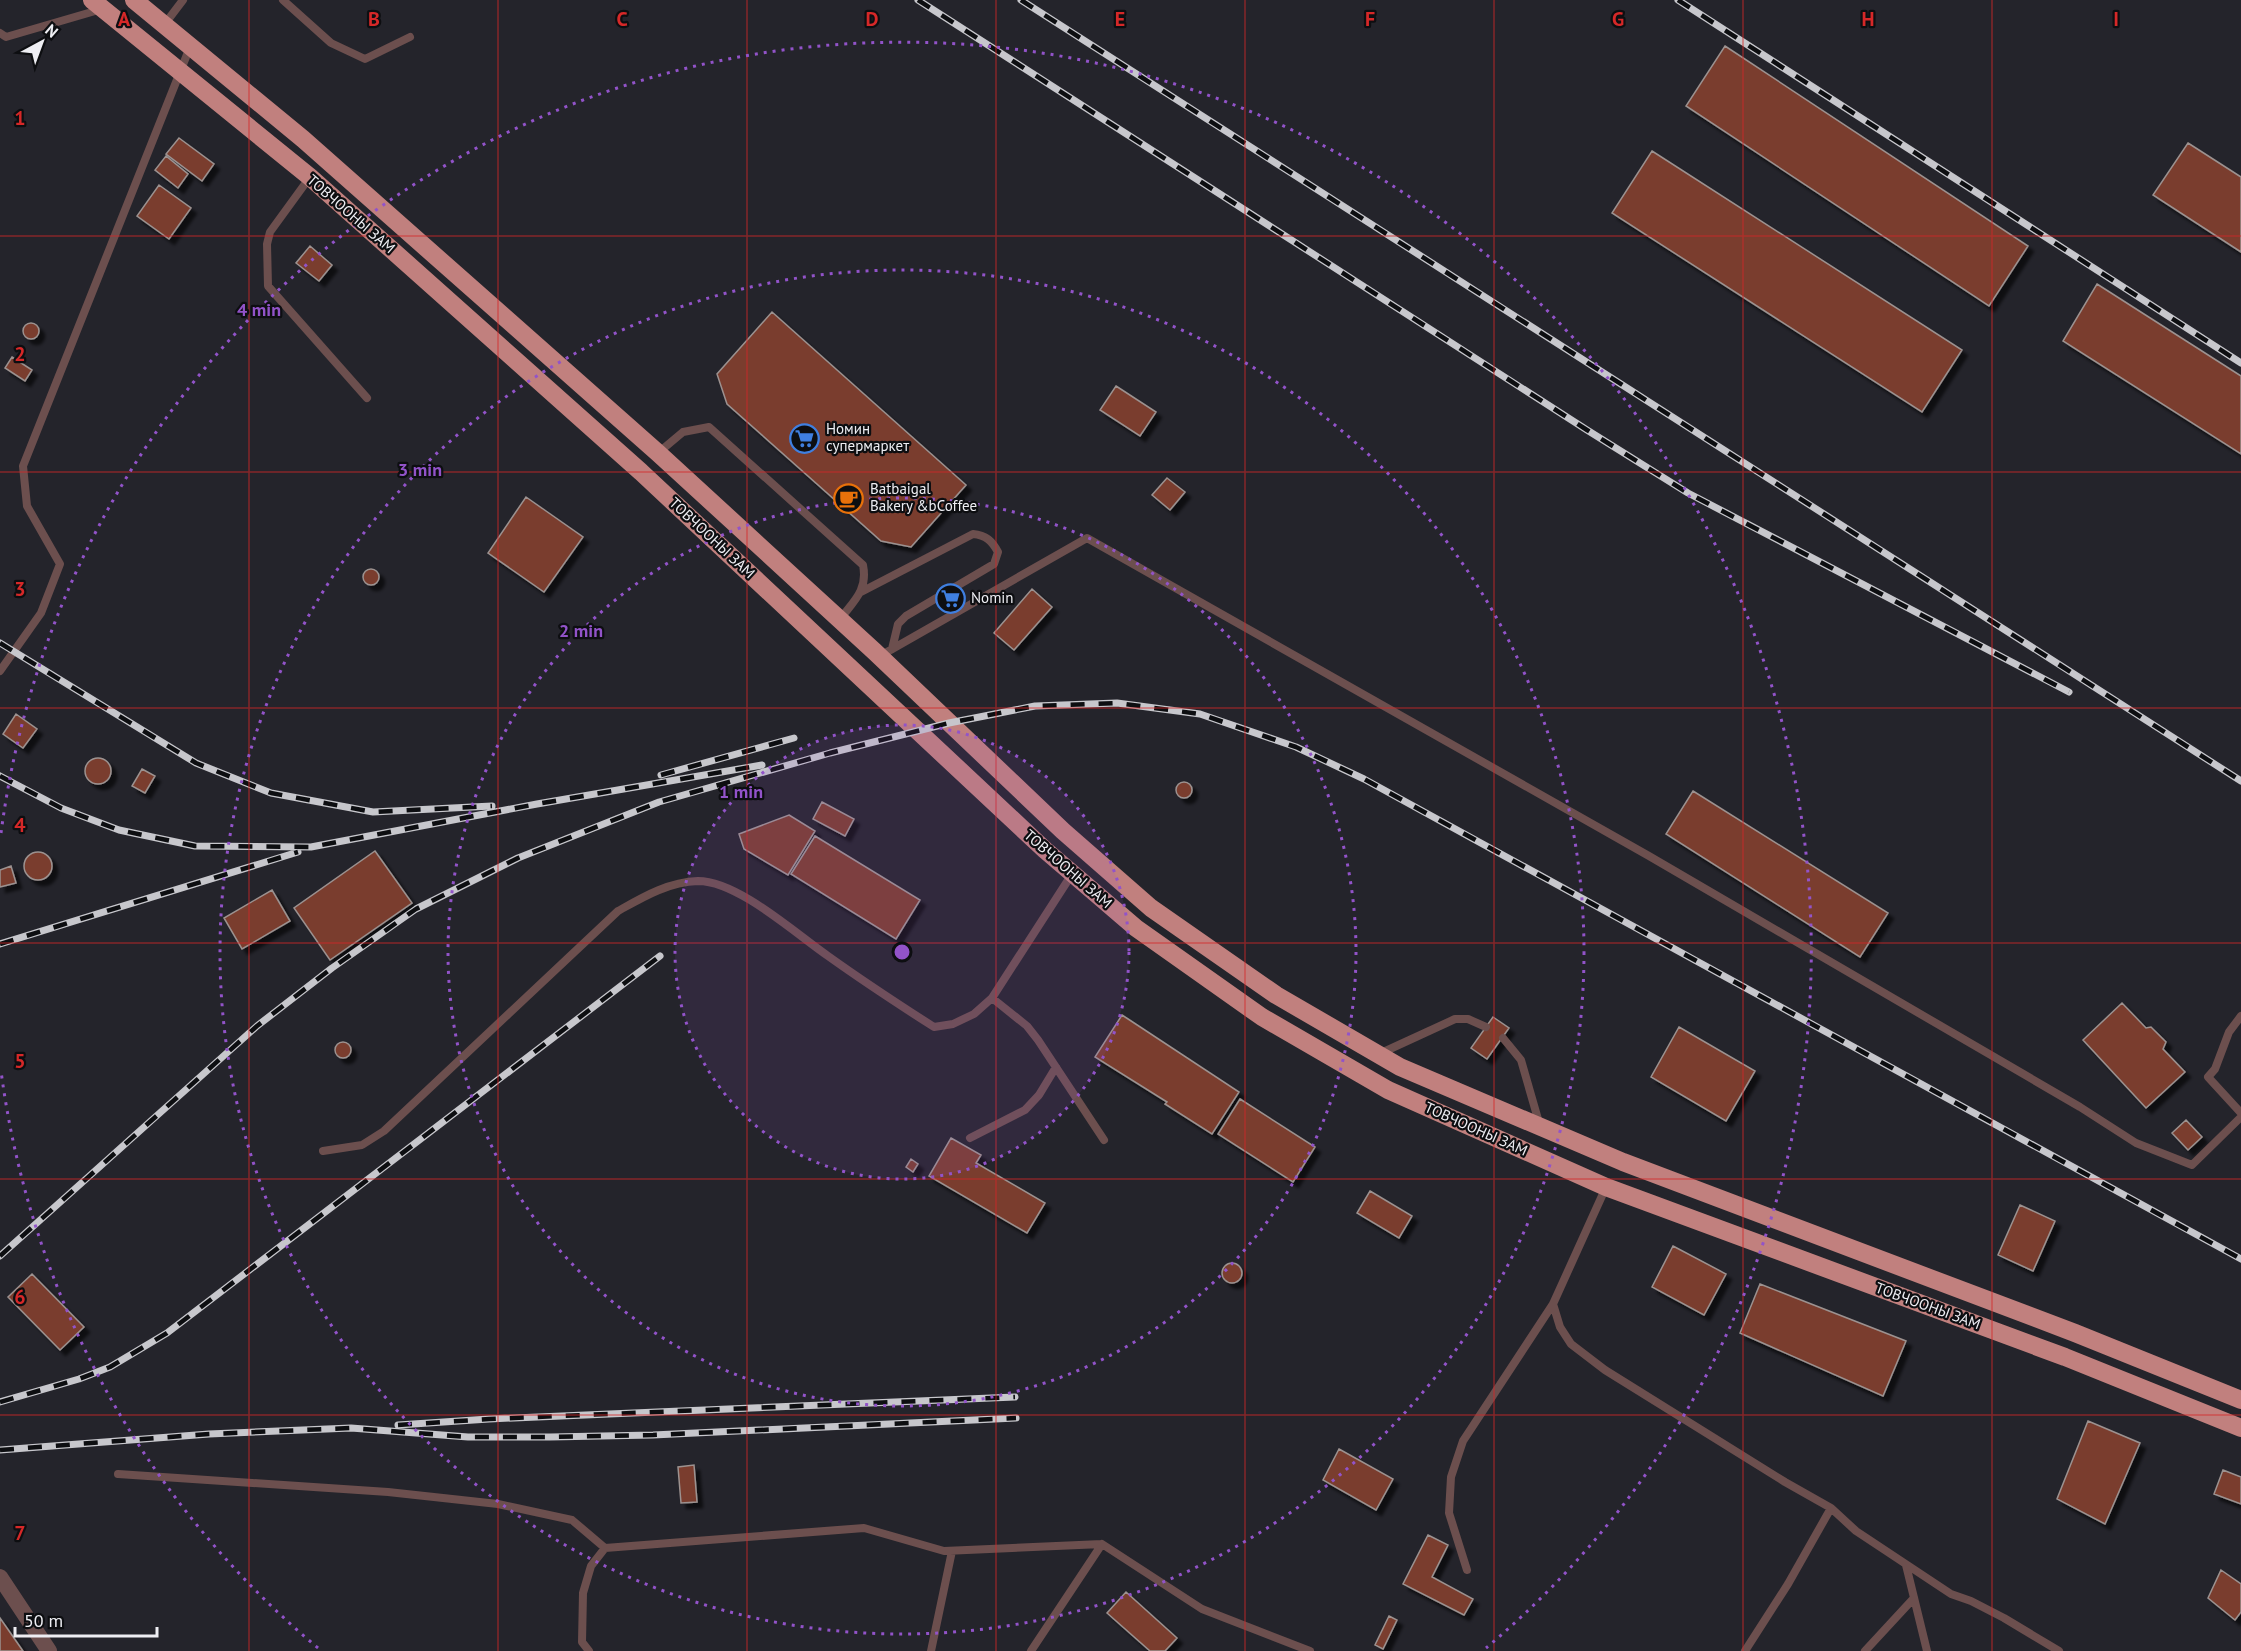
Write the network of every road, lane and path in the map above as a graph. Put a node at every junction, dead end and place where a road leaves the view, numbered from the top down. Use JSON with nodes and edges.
{"nodes":[{"id":1,"x":134,"y":0,"type":"edge"},
{"id":2,"x":183,"y":0,"type":"edge"},
{"id":3,"x":283,"y":0,"type":"edge"},
{"id":4,"x":98,"y":4,"type":"edge"},
{"id":5,"x":164,"y":25,"type":"junction"},
{"id":6,"x":0,"y":33,"type":"edge"},
{"id":7,"x":410,"y":37,"type":"dead end"},
{"id":8,"x":191,"y":47,"type":"junction"},
{"id":9,"x":180,"y":72,"type":"junction"},
{"id":10,"x":310,"y":177,"type":"junction"},
{"id":11,"x":367,"y":398,"type":"dead end"},
{"id":12,"x":658,"y":453,"type":"junction"},
{"id":13,"x":861,"y":592,"type":"junction"},
{"id":14,"x":840,"y":619,"type":"junction"},
{"id":15,"x":886,"y":653,"type":"junction"},
{"id":16,"x":0,"y":671,"type":"edge"},
{"id":17,"x":1072,"y":873,"type":"junction"},
{"id":18,"x":992,"y":998,"type":"junction"},
{"id":19,"x":2241,"y":1016,"type":"edge"},
{"id":20,"x":1486,"y":1027,"type":"dead end"},
{"id":21,"x":1503,"y":1038,"type":"dead end"},
{"id":22,"x":1378,"y":1055,"type":"junction"},
{"id":23,"x":1056,"y":1067,"type":"junction"},
{"id":24,"x":2241,"y":1115,"type":"edge"},
{"id":25,"x":1540,"y":1127,"type":"junction"},
{"id":26,"x":970,"y":1138,"type":"dead end"},
{"id":27,"x":1104,"y":1140,"type":"dead end"},
{"id":28,"x":323,"y":1151,"type":"dead end"},
{"id":29,"x":1606,"y":1187,"type":"junction"},
{"id":30,"x":1553,"y":1304,"type":"junction"},
{"id":31,"x":2241,"y":1400,"type":"edge"},
{"id":32,"x":2241,"y":1428,"type":"edge"},
{"id":33,"x":118,"y":1474,"type":"dead end"},
{"id":34,"x":1831,"y":1508,"type":"junction"},
{"id":35,"x":1102,"y":1544,"type":"junction"},
{"id":36,"x":605,"y":1548,"type":"junction"},
{"id":37,"x":952,"y":1551,"type":"junction"},
{"id":38,"x":1906,"y":1565,"type":"junction"},
{"id":39,"x":1467,"y":1570,"type":"dead end"},
{"id":40,"x":0,"y":1577,"type":"edge"},
{"id":41,"x":1914,"y":1598,"type":"junction"},
{"id":42,"x":49,"y":1651,"type":"edge"},
{"id":43,"x":589,"y":1651,"type":"edge"},
{"id":44,"x":930,"y":1651,"type":"edge"},
{"id":45,"x":1031,"y":1651,"type":"edge"},
{"id":46,"x":1310,"y":1651,"type":"edge"},
{"id":47,"x":1745,"y":1651,"type":"edge"},
{"id":48,"x":1865,"y":1651,"type":"edge"},
{"id":49,"x":1927,"y":1651,"type":"edge"},
{"id":50,"x":2058,"y":1651,"type":"edge"}],
"edges":[{"from":1,"to":5,"type":"highway","name":"ТОВЧООНЫ ЗАМ"},
{"from":2,"to":5,"type":"lane"},
{"from":3,"to":7,"type":"lane"},
{"from":4,"to":6,"type":"lane"},
{"from":4,"to":9,"type":"highway","name":"ТОВЧООНЫ ЗАМ"},
{"from":5,"to":8,"type":"highway","name":"ТОВЧООНЫ ЗАМ"},
{"from":8,"to":9,"type":"lane"},
{"from":8,"to":12,"type":"highway","name":"ТОВЧООНЫ ЗАМ"},
{"from":9,"to":10,"type":"highway","name":"ТОВЧООНЫ ЗАМ"},
{"from":9,"to":16,"type":"lane"},
{"from":10,"to":11,"type":"lane"},
{"from":10,"to":17,"type":"highway","name":"ТОВЧООНЫ ЗАМ"},
{"from":12,"to":13,"type":"lane"},
{"from":12,"to":14,"type":"highway","name":"ТОВЧООНЫ ЗАМ"},
{"from":13,"to":14,"type":"lane"},
{"from":13,"to":15,"type":"lane"},
{"from":14,"to":15,"type":"highway","name":"ТОВЧООНЫ ЗАМ"},
{"from":15,"to":22,"type":"highway","name":"ТОВЧООНЫ ЗАМ"},
{"from":15,"to":24,"type":"lane"},
{"from":17,"to":18,"type":"lane"},
{"from":17,"to":29,"type":"highway","name":"ТОВЧООНЫ ЗАМ"},
{"from":18,"to":23,"type":"lane"},
{"from":18,"to":28,"type":"lane"},
{"from":19,"to":24,"type":"lane"},
{"from":20,"to":22,"type":"lane"},
{"from":21,"to":25,"type":"lane"},
{"from":22,"to":25,"type":"highway","name":"ТОВЧООНЫ ЗАМ"},
{"from":23,"to":26,"type":"lane"},
{"from":23,"to":27,"type":"lane"},
{"from":25,"to":31,"type":"highway","name":"ТОВЧООНЫ ЗАМ"},
{"from":29,"to":30,"type":"lane"},
{"from":29,"to":32,"type":"highway","name":"ТОВЧООНЫ ЗАМ"},
{"from":30,"to":34,"type":"lane"},
{"from":30,"to":39,"type":"lane"},
{"from":33,"to":36,"type":"lane"},
{"from":34,"to":38,"type":"lane"},
{"from":34,"to":47,"type":"lane"},
{"from":35,"to":37,"type":"lane"},
{"from":35,"to":45,"type":"lane"},
{"from":35,"to":46,"type":"lane"},
{"from":36,"to":37,"type":"lane"},
{"from":36,"to":43,"type":"lane"},
{"from":37,"to":44,"type":"lane"},
{"from":38,"to":41,"type":"lane"},
{"from":38,"to":50,"type":"lane"},
{"from":40,"to":42,"type":"street"},
{"from":41,"to":48,"type":"lane"},
{"from":41,"to":49,"type":"lane"}]}
